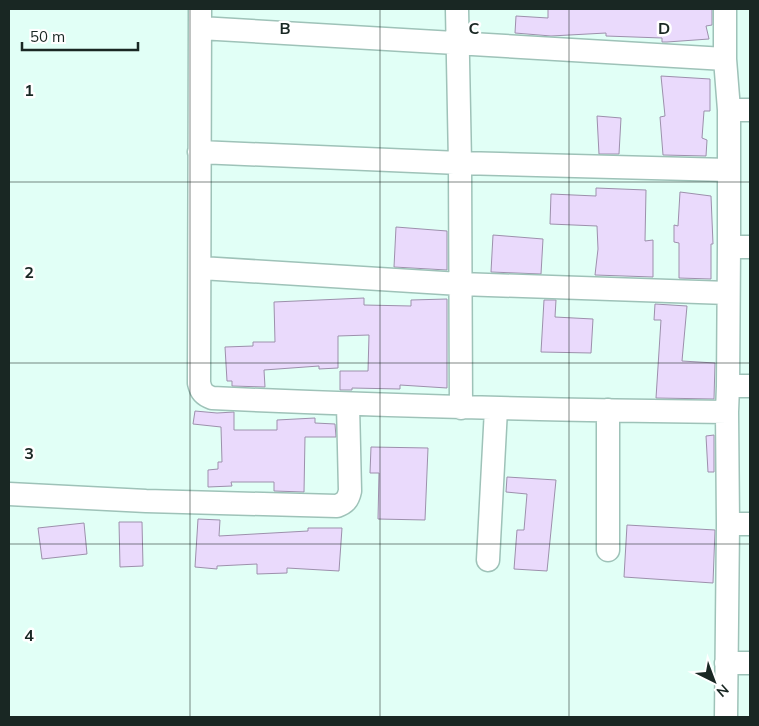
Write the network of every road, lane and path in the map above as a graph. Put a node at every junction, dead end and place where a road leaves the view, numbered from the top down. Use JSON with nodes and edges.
{"nodes":[{"id":1,"x":456,"y":9,"type":"edge"},
{"id":2,"x":725,"y":9,"type":"edge"},
{"id":3,"x":200,"y":19,"type":"edge"},
{"id":4,"x":458,"y":43,"type":"junction"},
{"id":5,"x":725,"y":59,"type":"junction"},
{"id":6,"x":739,"y":110,"type":"edge"},
{"id":7,"x":199,"y":152,"type":"junction"},
{"id":8,"x":460,"y":163,"type":"junction"},
{"id":9,"x":728,"y":170,"type":"junction"},
{"id":10,"x":740,"y":247,"type":"edge"},
{"id":11,"x":201,"y":268,"type":"junction"},
{"id":12,"x":460,"y":284,"type":"junction"},
{"id":13,"x":728,"y":293,"type":"junction"},
{"id":14,"x":739,"y":386,"type":"edge"},
{"id":15,"x":348,"y":405,"type":"junction"},
{"id":16,"x":461,"y":408,"type":"junction"},
{"id":17,"x":496,"y":409,"type":"junction"},
{"id":18,"x":608,"y":410,"type":"junction"},
{"id":19,"x":727,"y":412,"type":"junction"},
{"id":20,"x":9,"y":494,"type":"edge"},
{"id":21,"x":739,"y":524,"type":"edge"},
{"id":22,"x":608,"y":550,"type":"dead end"},
{"id":23,"x":488,"y":560,"type":"dead end"},
{"id":24,"x":726,"y":663,"type":"junction"},
{"id":25,"x":750,"y":663,"type":"edge"},
{"id":26,"x":726,"y":717,"type":"edge"}],
"edges":[{"from":1,"to":4,"type":"street"},
{"from":2,"to":5,"type":"street"},
{"from":3,"to":4,"type":"street"},
{"from":3,"to":7,"type":"street"},
{"from":4,"to":5,"type":"street"},
{"from":4,"to":8,"type":"street"},
{"from":5,"to":6,"type":"street"},
{"from":6,"to":9,"type":"street"},
{"from":7,"to":8,"type":"street"},
{"from":7,"to":11,"type":"street"},
{"from":8,"to":9,"type":"street"},
{"from":8,"to":12,"type":"street"},
{"from":9,"to":10,"type":"street"},
{"from":10,"to":13,"type":"street"},
{"from":11,"to":12,"type":"street"},
{"from":11,"to":15,"type":"street"},
{"from":12,"to":13,"type":"street"},
{"from":12,"to":16,"type":"street"},
{"from":13,"to":14,"type":"street"},
{"from":14,"to":19,"type":"street"},
{"from":15,"to":16,"type":"street"},
{"from":15,"to":20,"type":"street"},
{"from":16,"to":17,"type":"street"},
{"from":17,"to":18,"type":"street"},
{"from":17,"to":23,"type":"street"},
{"from":18,"to":19,"type":"street"},
{"from":18,"to":22,"type":"street"},
{"from":19,"to":21,"type":"street"},
{"from":21,"to":24,"type":"street"},
{"from":24,"to":25,"type":"street"},
{"from":24,"to":26,"type":"street"}]}
